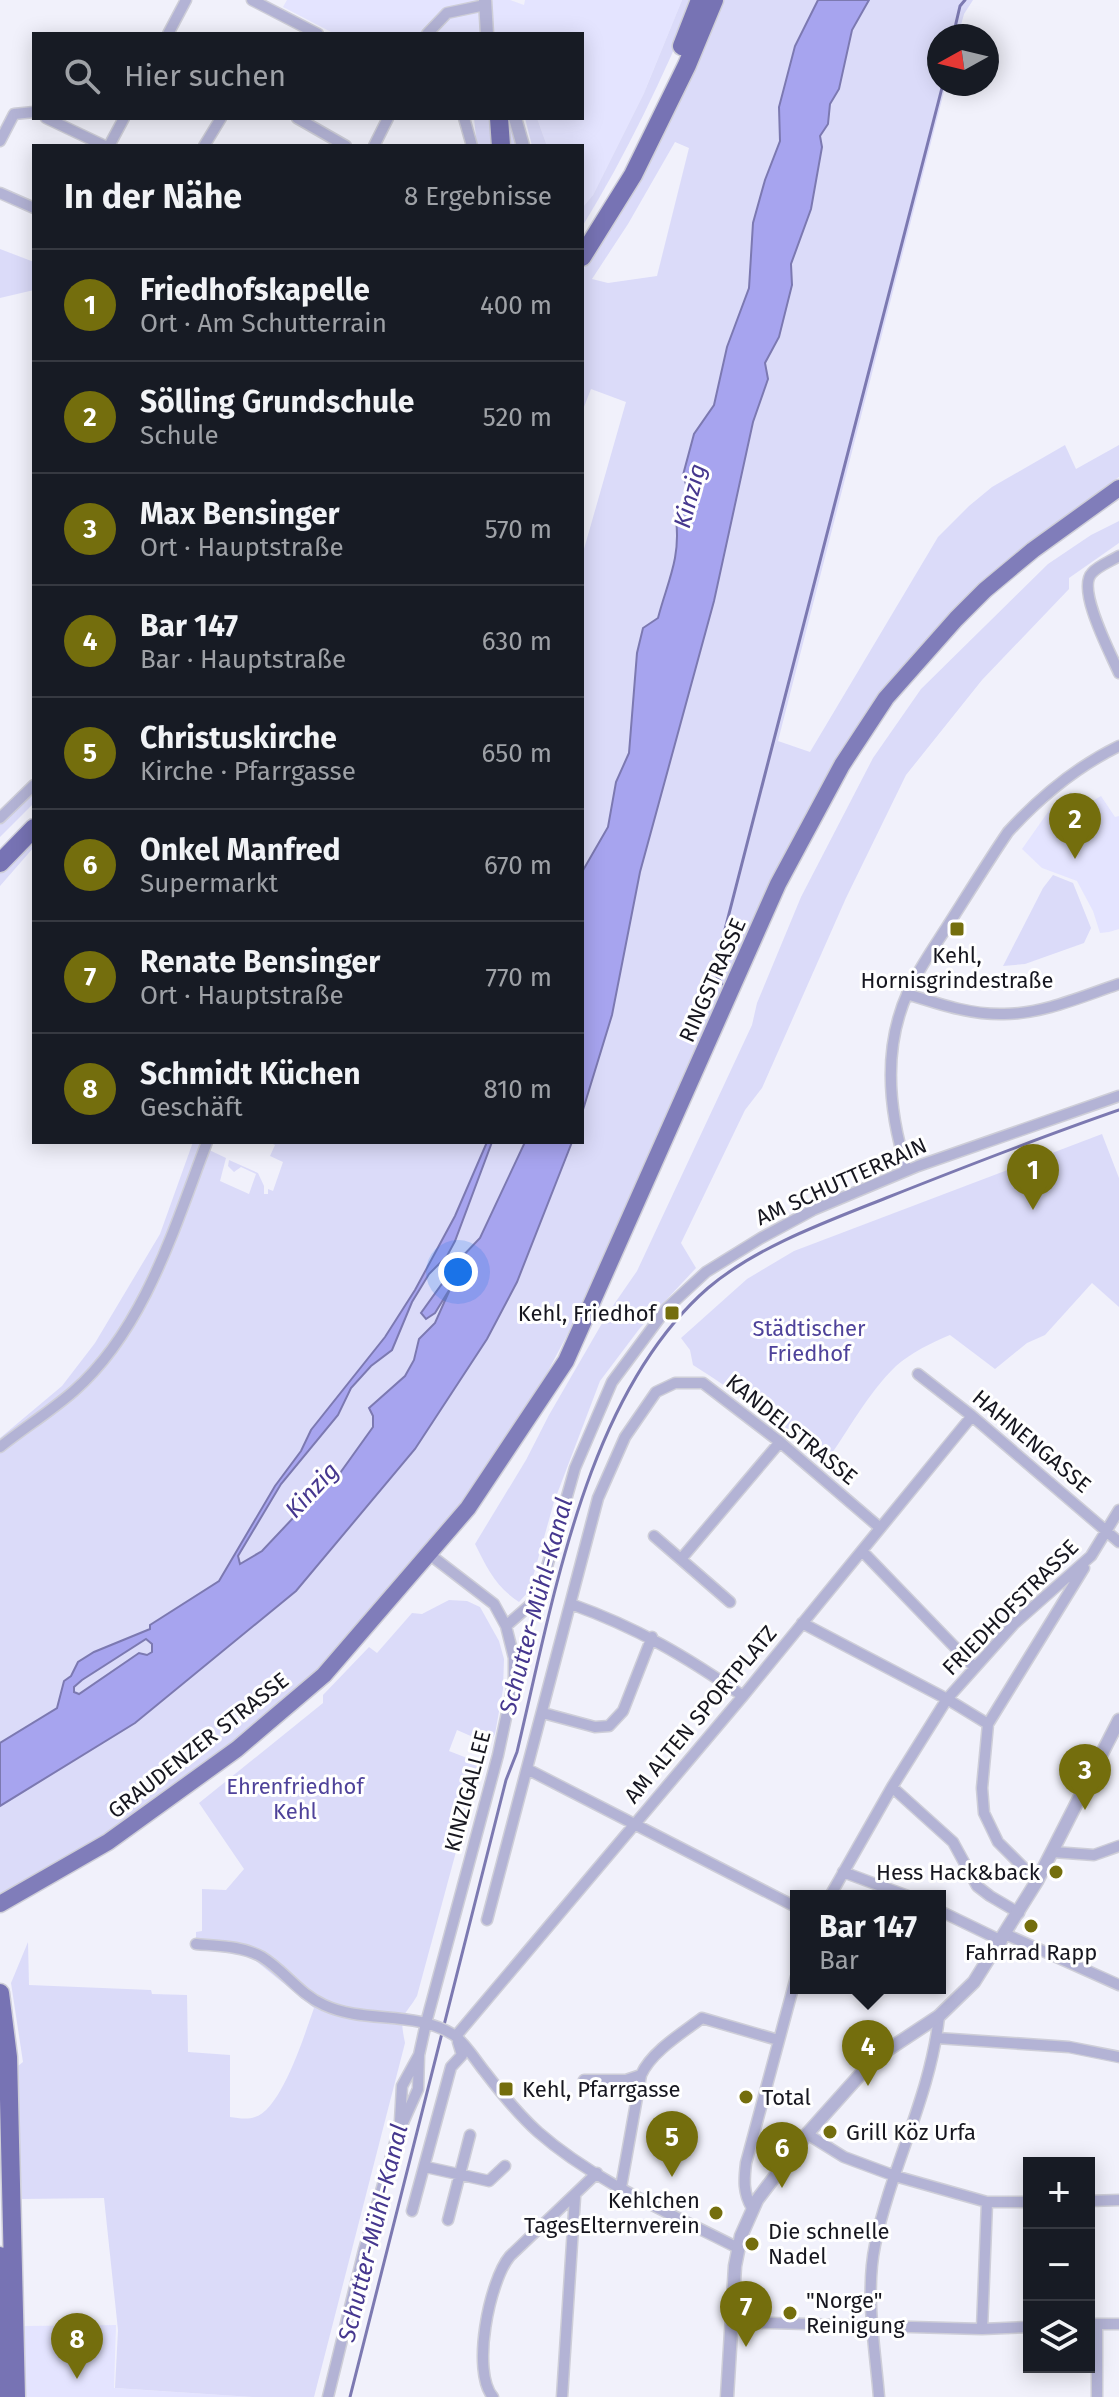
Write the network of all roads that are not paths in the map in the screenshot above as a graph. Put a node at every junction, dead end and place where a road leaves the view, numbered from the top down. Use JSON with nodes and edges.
{"nodes":[{"id":1,"x":186,"y":0,"type":"edge"},
{"id":2,"x":252,"y":0,"type":"edge"},
{"id":3,"x":700,"y":0,"type":"edge"},
{"id":4,"x":714,"y":0,"type":"edge"},
{"id":5,"x":485,"y":2,"type":"edge"},
{"id":6,"x":169,"y":32,"type":"edge"},
{"id":7,"x":314,"y":32,"type":"edge"},
{"id":8,"x":429,"y":32,"type":"edge"},
{"id":9,"x":489,"y":32,"type":"edge"},
{"id":10,"x":32,"y":112,"type":"edge"},
{"id":11,"x":50,"y":120,"type":"edge"},
{"id":12,"x":123,"y":120,"type":"edge"},
{"id":13,"x":220,"y":120,"type":"edge"},
{"id":14,"x":300,"y":120,"type":"edge"},
{"id":15,"x":387,"y":120,"type":"edge"},
{"id":16,"x":465,"y":120,"type":"edge"},
{"id":17,"x":499,"y":120,"type":"edge"},
{"id":18,"x":516,"y":120,"type":"edge"},
{"id":19,"x":0,"y":141,"type":"edge"},
{"id":20,"x":103,"y":144,"type":"edge"},
{"id":21,"x":108,"y":144,"type":"edge"},
{"id":22,"x":205,"y":144,"type":"edge"},
{"id":23,"x":342,"y":144,"type":"edge"},
{"id":24,"x":375,"y":144,"type":"edge"},
{"id":25,"x":471,"y":144,"type":"edge"},
{"id":26,"x":501,"y":144,"type":"edge"},
{"id":27,"x":522,"y":144,"type":"edge"},
{"id":28,"x":0,"y":193,"type":"edge"},
{"id":29,"x":32,"y":207,"type":"edge"},
{"id":30,"x":584,"y":235,"type":"edge"},
{"id":31,"x":584,"y":254,"type":"edge"},
{"id":32,"x":1119,"y":488,"type":"edge"},
{"id":33,"x":1119,"y":499,"type":"edge"},
{"id":34,"x":1089,"y":507,"type":"junction"},
{"id":35,"x":1119,"y":556,"type":"edge"},
{"id":36,"x":1119,"y":673,"type":"edge"},
{"id":37,"x":1119,"y":746,"type":"edge"},
{"id":38,"x":32,"y":787,"type":"edge"},
{"id":39,"x":32,"y":816,"type":"edge"},
{"id":40,"x":0,"y":818,"type":"edge"},
{"id":41,"x":32,"y":830,"type":"edge"},
{"id":42,"x":0,"y":848,"type":"edge"},
{"id":43,"x":0,"y":863,"type":"edge"},
{"id":44,"x":1119,"y":984,"type":"edge"},
{"id":45,"x":907,"y":994,"type":"junction"},
{"id":46,"x":1119,"y":1096,"type":"edge"},
{"id":47,"x":206,"y":1144,"type":"edge"},
{"id":48,"x":907,"y":1170,"type":"junction"},
{"id":49,"x":918,"y":1374,"type":"dead end"},
{"id":50,"x":972,"y":1416,"type":"junction"},
{"id":51,"x":780,"y":1442,"type":"junction"},
{"id":52,"x":0,"y":1447,"type":"edge"},
{"id":53,"x":1119,"y":1510,"type":"edge"},
{"id":54,"x":879,"y":1527,"type":"junction"},
{"id":55,"x":1106,"y":1529,"type":"junction"},
{"id":56,"x":654,"y":1536,"type":"dead end"},
{"id":57,"x":1119,"y":1542,"type":"edge"},
{"id":58,"x":863,"y":1552,"type":"junction"},
{"id":59,"x":429,"y":1554,"type":"junction"},
{"id":60,"x":1091,"y":1556,"type":"junction"},
{"id":61,"x":681,"y":1559,"type":"junction"},
{"id":62,"x":730,"y":1602,"type":"dead end"},
{"id":63,"x":571,"y":1604,"type":"junction"},
{"id":64,"x":802,"y":1623,"type":"junction"},
{"id":65,"x":506,"y":1626,"type":"junction"},
{"id":66,"x":652,"y":1637,"type":"junction"},
{"id":67,"x":974,"y":1667,"type":"junction"},
{"id":68,"x":743,"y":1696,"type":"junction"},
{"id":69,"x":947,"y":1699,"type":"junction"},
{"id":70,"x":543,"y":1713,"type":"junction"},
{"id":71,"x":1119,"y":1720,"type":"edge"},
{"id":72,"x":988,"y":1724,"type":"junction"},
{"id":73,"x":527,"y":1769,"type":"junction"},
{"id":74,"x":892,"y":1787,"type":"junction"},
{"id":75,"x":634,"y":1825,"type":"junction"},
{"id":76,"x":1119,"y":1846,"type":"edge"},
{"id":77,"x":1053,"y":1852,"type":"junction"},
{"id":78,"x":843,"y":1872,"type":"junction"},
{"id":79,"x":1037,"y":1881,"type":"junction"},
{"id":80,"x":833,"y":1890,"type":"edge"},
{"id":81,"x":892,"y":1890,"type":"edge"},
{"id":82,"x":0,"y":1904,"type":"edge"},
{"id":83,"x":790,"y":1904,"type":"edge"},
{"id":84,"x":1019,"y":1913,"type":"junction"},
{"id":85,"x":946,"y":1914,"type":"edge"},
{"id":86,"x":487,"y":1920,"type":"dead end"},
{"id":87,"x":1004,"y":1938,"type":"junction"},
{"id":88,"x":196,"y":1944,"type":"dead end"},
{"id":89,"x":1119,"y":1985,"type":"edge"},
{"id":90,"x":0,"y":1993,"type":"edge"},
{"id":91,"x":791,"y":1994,"type":"edge"},
{"id":92,"x":939,"y":2016,"type":"junction"},
{"id":93,"x":426,"y":2023,"type":"junction"},
{"id":94,"x":456,"y":2036,"type":"junction"},
{"id":95,"x":937,"y":2038,"type":"junction"},
{"id":96,"x":778,"y":2040,"type":"junction"},
{"id":97,"x":419,"y":2055,"type":"junction"},
{"id":98,"x":1119,"y":2057,"type":"edge"},
{"id":99,"x":641,"y":2075,"type":"junction"},
{"id":100,"x":584,"y":2080,"type":"dead end"},
{"id":101,"x":399,"y":2127,"type":"junction"},
{"id":102,"x":807,"y":2134,"type":"junction"},
{"id":103,"x":470,"y":2135,"type":"dead end"},
{"id":104,"x":505,"y":2166,"type":"dead end"},
{"id":105,"x":426,"y":2167,"type":"junction"},
{"id":106,"x":597,"y":2173,"type":"junction"},
{"id":107,"x":460,"y":2176,"type":"junction"},
{"id":108,"x":895,"y":2176,"type":"junction"},
{"id":109,"x":621,"y":2187,"type":"junction"},
{"id":110,"x":575,"y":2197,"type":"junction"},
{"id":111,"x":1119,"y":2200,"type":"edge"},
{"id":112,"x":1095,"y":2201,"type":"edge"},
{"id":113,"x":987,"y":2202,"type":"junction"},
{"id":114,"x":1023,"y":2202,"type":"edge"},
{"id":115,"x":0,"y":2205,"type":"edge"},
{"id":116,"x":752,"y":2208,"type":"junction"},
{"id":117,"x":412,"y":2211,"type":"dead end"},
{"id":118,"x":448,"y":2220,"type":"dead end"},
{"id":119,"x":738,"y":2248,"type":"junction"},
{"id":120,"x":732,"y":2322,"type":"junction"},
{"id":121,"x":873,"y":2324,"type":"junction"},
{"id":122,"x":1095,"y":2324,"type":"edge"},
{"id":123,"x":1119,"y":2324,"type":"edge"},
{"id":124,"x":1023,"y":2327,"type":"edge"},
{"id":125,"x":982,"y":2329,"type":"junction"},
{"id":126,"x":1095,"y":2360,"type":"edge"},
{"id":127,"x":328,"y":2395,"type":"edge"},
{"id":128,"x":341,"y":2396,"type":"edge"},
{"id":129,"x":2,"y":2397,"type":"edge"},
{"id":130,"x":16,"y":2397,"type":"edge"},
{"id":131,"x":493,"y":2397,"type":"edge"},
{"id":132,"x":562,"y":2397,"type":"edge"},
{"id":133,"x":727,"y":2397,"type":"edge"},
{"id":134,"x":879,"y":2397,"type":"edge"},
{"id":135,"x":1097,"y":2397,"type":"edge"}],
"edges":[{"from":1,"to":6,"type":"street"},
{"from":2,"to":7,"type":"street"},
{"from":3,"to":30,"type":"highway"},
{"from":4,"to":31,"type":"highway"},
{"from":5,"to":8,"type":"street"},
{"from":5,"to":9,"type":"street"},
{"from":10,"to":19,"type":"street"},
{"from":11,"to":20,"type":"street"},
{"from":12,"to":21,"type":"street"},
{"from":13,"to":22,"type":"street"},
{"from":14,"to":23,"type":"street"},
{"from":15,"to":24,"type":"street"},
{"from":16,"to":25,"type":"street"},
{"from":17,"to":26,"type":"highway"},
{"from":18,"to":27,"type":"street"},
{"from":28,"to":29,"type":"street"},
{"from":32,"to":34,"type":"main road","name":"RINGSTRASSE"},
{"from":33,"to":34,"type":"street"},
{"from":34,"to":59,"type":"main road","name":"RINGSTRASSE"},
{"from":35,"to":36,"type":"street"},
{"from":37,"to":45,"type":"street"},
{"from":38,"to":40,"type":"street"},
{"from":39,"to":42,"type":"highway"},
{"from":41,"to":43,"type":"highway"},
{"from":44,"to":45,"type":"street"},
{"from":45,"to":48,"type":"street"},
{"from":46,"to":48,"type":"street","name":"AM SCHUTTERRAIN"},
{"from":47,"to":52,"type":"street"},
{"from":48,"to":65,"type":"street","name":"AM SCHUTTERRAIN"},
{"from":49,"to":50,"type":"street","name":"HAHNENGASSE"},
{"from":50,"to":54,"type":"street","name":"AM ALTEN SPORTPLATZ"},
{"from":50,"to":55,"type":"street","name":"HAHNENGASSE"},
{"from":51,"to":54,"type":"street","name":"KANDELSTRASSE"},
{"from":51,"to":61,"type":"street"},
{"from":51,"to":63,"type":"street","name":"KANDELSTRASSE"},
{"from":53,"to":55,"type":"street","name":"FRIEDHOFSTRASSE"},
{"from":54,"to":58,"type":"street","name":"AM ALTEN SPORTPLATZ"},
{"from":55,"to":57,"type":"street","name":"HAHNENGASSE"},
{"from":55,"to":60,"type":"street","name":"FRIEDHOFSTRASSE"},
{"from":56,"to":61,"type":"street"},
{"from":58,"to":64,"type":"street","name":"AM ALTEN SPORTPLATZ"},
{"from":58,"to":67,"type":"street"},
{"from":59,"to":65,"type":"street","name":"KINZIGALLEE"},
{"from":59,"to":82,"type":"main road","name":"GRAUDENZER STRASSE"},
{"from":60,"to":67,"type":"street","name":"FRIEDHOFSTRASSE"},
{"from":60,"to":72,"type":"street"},
{"from":61,"to":62,"type":"street"},
{"from":63,"to":66,"type":"street"},
{"from":63,"to":70,"type":"street","name":"KANDELSTRASSE"},
{"from":64,"to":68,"type":"street","name":"AM ALTEN SPORTPLATZ"},
{"from":64,"to":69,"type":"street"},
{"from":65,"to":93,"type":"street","name":"KINZIGALLEE"},
{"from":66,"to":68,"type":"street"},
{"from":66,"to":70,"type":"street"},
{"from":67,"to":69,"type":"street","name":"FRIEDHOFSTRASSE"},
{"from":68,"to":75,"type":"street","name":"AM ALTEN SPORTPLATZ"},
{"from":69,"to":72,"type":"street"},
{"from":69,"to":74,"type":"street","name":"FRIEDHOFSTRASSE"},
{"from":70,"to":73,"type":"street","name":"KANDELSTRASSE"},
{"from":71,"to":77,"type":"street"},
{"from":72,"to":79,"type":"street"},
{"from":73,"to":75,"type":"street"},
{"from":73,"to":86,"type":"street","name":"KANDELSTRASSE"},
{"from":74,"to":78,"type":"street","name":"FRIEDHOFSTRASSE"},
{"from":74,"to":84,"type":"street"},
{"from":75,"to":83,"type":"street"},
{"from":75,"to":94,"type":"street","name":"AM ALTEN SPORTPLATZ"},
{"from":76,"to":77,"type":"street"},
{"from":77,"to":79,"type":"street"},
{"from":78,"to":80,"type":"street","name":"FRIEDHOFSTRASSE"},
{"from":78,"to":81,"type":"street"},
{"from":79,"to":84,"type":"street"},
{"from":84,"to":87,"type":"street"},
{"from":85,"to":87,"type":"street"},
{"from":87,"to":89,"type":"street"},
{"from":87,"to":92,"type":"street"},
{"from":88,"to":93,"type":"street"},
{"from":90,"to":130,"type":"highway"},
{"from":91,"to":96,"type":"street"},
{"from":92,"to":95,"type":"street"},
{"from":92,"to":102,"type":"street"},
{"from":93,"to":94,"type":"street"},
{"from":93,"to":97,"type":"street","name":"KINZIGALLEE"},
{"from":94,"to":105,"type":"street"},
{"from":94,"to":106,"type":"street"},
{"from":95,"to":98,"type":"street"},
{"from":95,"to":108,"type":"street"},
{"from":96,"to":99,"type":"street"},
{"from":96,"to":116,"type":"street"},
{"from":97,"to":101,"type":"street","name":"KINZIGALLEE"},
{"from":97,"to":101,"type":"street","name":"KINZIGALLEE"},
{"from":99,"to":100,"type":"street"},
{"from":99,"to":109,"type":"street"},
{"from":101,"to":127,"type":"street","name":"KINZIGALLEE"},
{"from":102,"to":108,"type":"street"},
{"from":102,"to":116,"type":"street"},
{"from":103,"to":107,"type":"street"},
{"from":104,"to":107,"type":"street"},
{"from":105,"to":107,"type":"street"},
{"from":105,"to":117,"type":"street"},
{"from":106,"to":109,"type":"street"},
{"from":106,"to":110,"type":"street"},
{"from":107,"to":118,"type":"street"},
{"from":108,"to":113,"type":"street"},
{"from":108,"to":121,"type":"street"},
{"from":109,"to":119,"type":"street"},
{"from":110,"to":131,"type":"street"},
{"from":110,"to":132,"type":"street"},
{"from":111,"to":112,"type":"street"},
{"from":113,"to":114,"type":"street"},
{"from":113,"to":125,"type":"street"},
{"from":115,"to":129,"type":"highway"},
{"from":116,"to":119,"type":"street"},
{"from":119,"to":120,"type":"street"},
{"from":120,"to":121,"type":"street"},
{"from":120,"to":133,"type":"street"},
{"from":121,"to":125,"type":"street"},
{"from":121,"to":134,"type":"street"},
{"from":122,"to":123,"type":"street"},
{"from":124,"to":125,"type":"street"},
{"from":126,"to":135,"type":"street"},
{"from":127,"to":128,"type":"street"}]}
